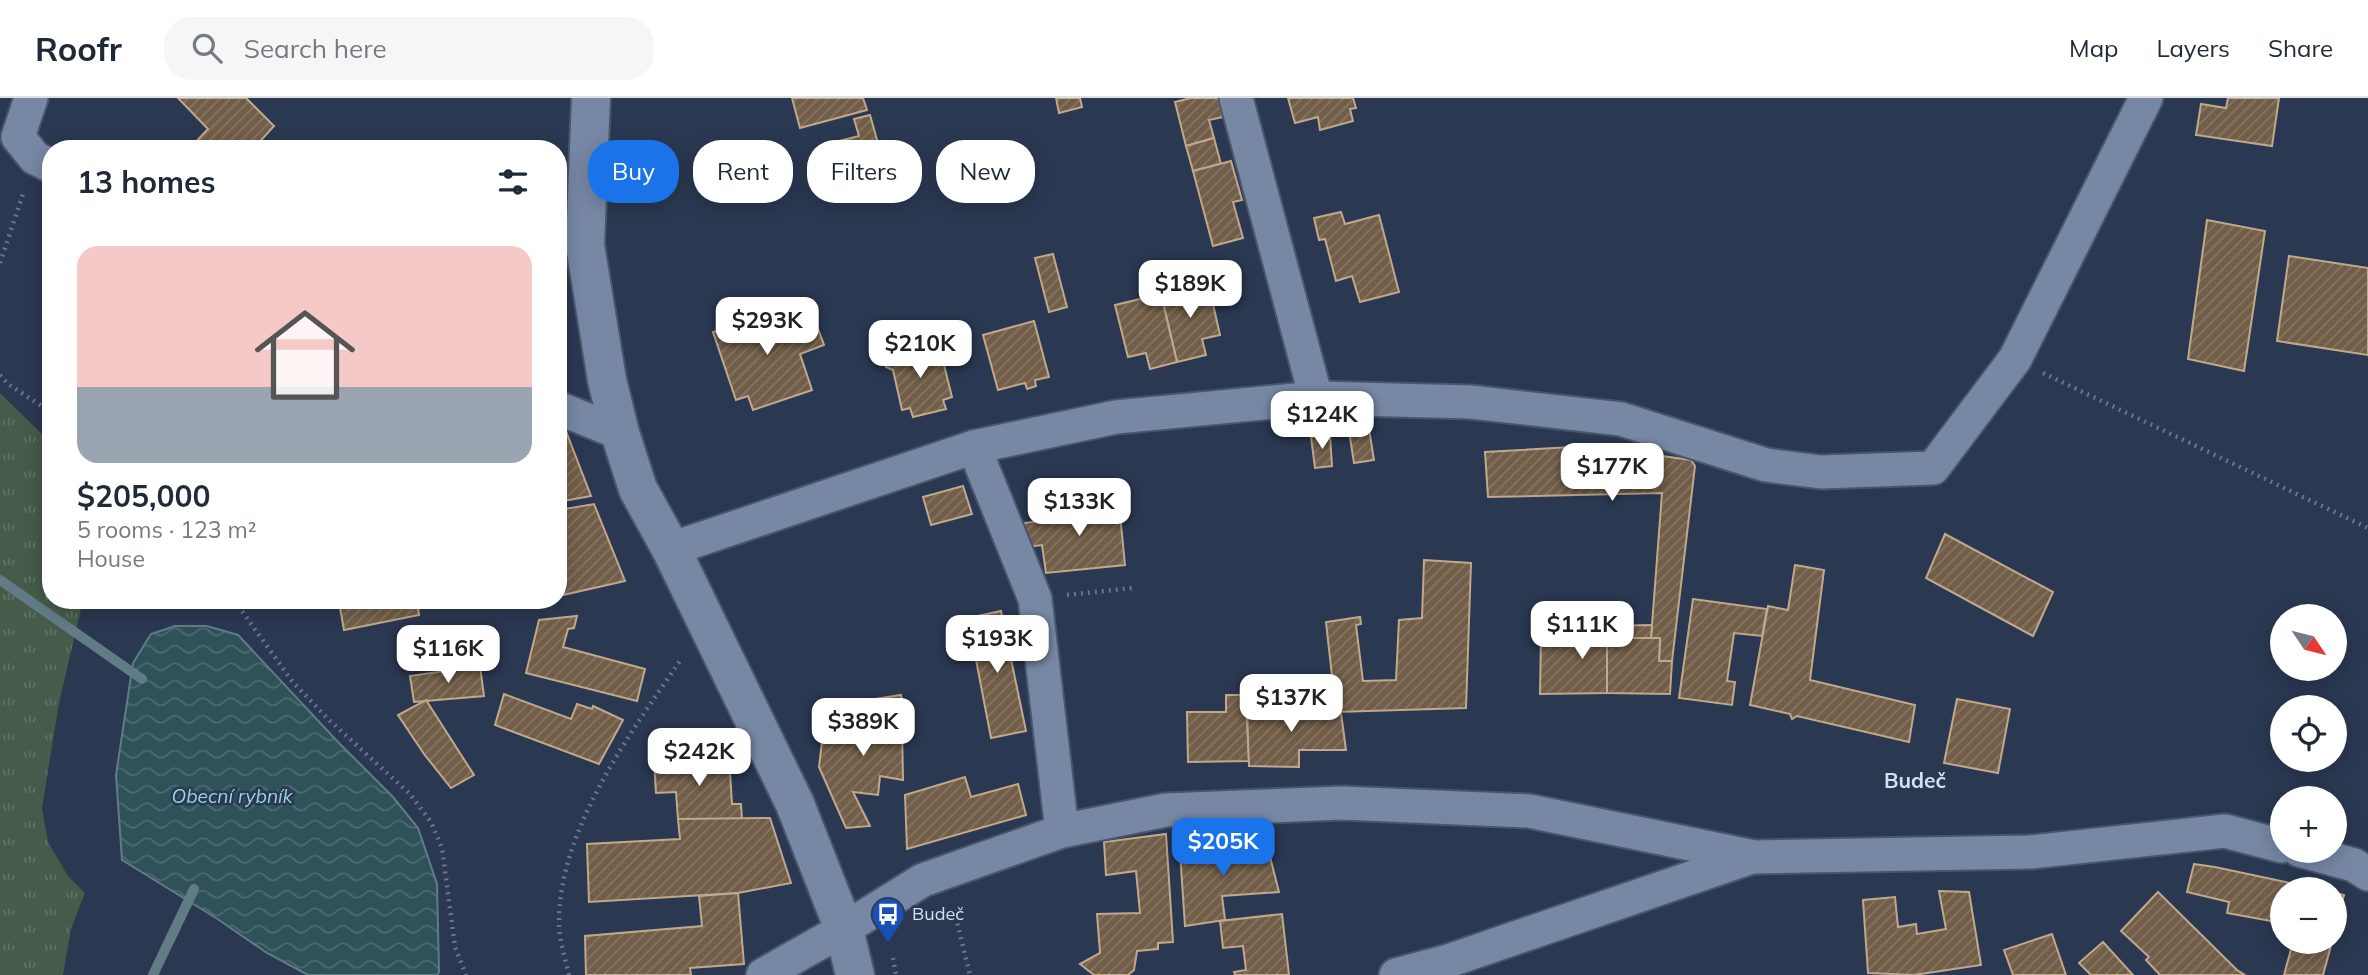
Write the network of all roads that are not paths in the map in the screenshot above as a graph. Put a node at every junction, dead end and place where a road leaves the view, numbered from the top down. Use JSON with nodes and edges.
{"nodes":[{"id":1,"x":31,"y":98,"type":"edge"},
{"id":2,"x":591,"y":98,"type":"edge"},
{"id":3,"x":1236,"y":98,"type":"edge"},
{"id":4,"x":2146,"y":98,"type":"edge"},
{"id":5,"x":42,"y":161,"type":"edge"},
{"id":6,"x":1316,"y":398,"type":"junction"},
{"id":7,"x":567,"y":412,"type":"edge"},
{"id":8,"x":620,"y":433,"type":"junction"},
{"id":9,"x":974,"y":447,"type":"junction"},
{"id":10,"x":671,"y":549,"type":"junction"},
{"id":11,"x":1062,"y":831,"type":"junction"},
{"id":12,"x":2270,"y":843,"type":"edge"},
{"id":13,"x":1754,"y":857,"type":"junction"},
{"id":14,"x":2347,"y":863,"type":"edge"},
{"id":15,"x":2368,"y":874,"type":"edge"},
{"id":16,"x":844,"y":929,"type":"junction"},
{"id":17,"x":763,"y":975,"type":"edge"},
{"id":18,"x":855,"y":975,"type":"edge"},
{"id":19,"x":1396,"y":975,"type":"edge"}],
"edges":[{"from":1,"to":5,"type":"street"},
{"from":2,"to":8,"type":"street"},
{"from":3,"to":6,"type":"street"},
{"from":4,"to":6,"type":"street"},
{"from":6,"to":9,"type":"street"},
{"from":7,"to":8,"type":"street"},
{"from":8,"to":10,"type":"street"},
{"from":9,"to":10,"type":"street"},
{"from":9,"to":11,"type":"street"},
{"from":10,"to":16,"type":"street"},
{"from":11,"to":13,"type":"street"},
{"from":11,"to":16,"type":"street"},
{"from":12,"to":13,"type":"street"},
{"from":13,"to":19,"type":"street"},
{"from":14,"to":15,"type":"street"},
{"from":16,"to":17,"type":"street"},
{"from":16,"to":18,"type":"street"}]}
